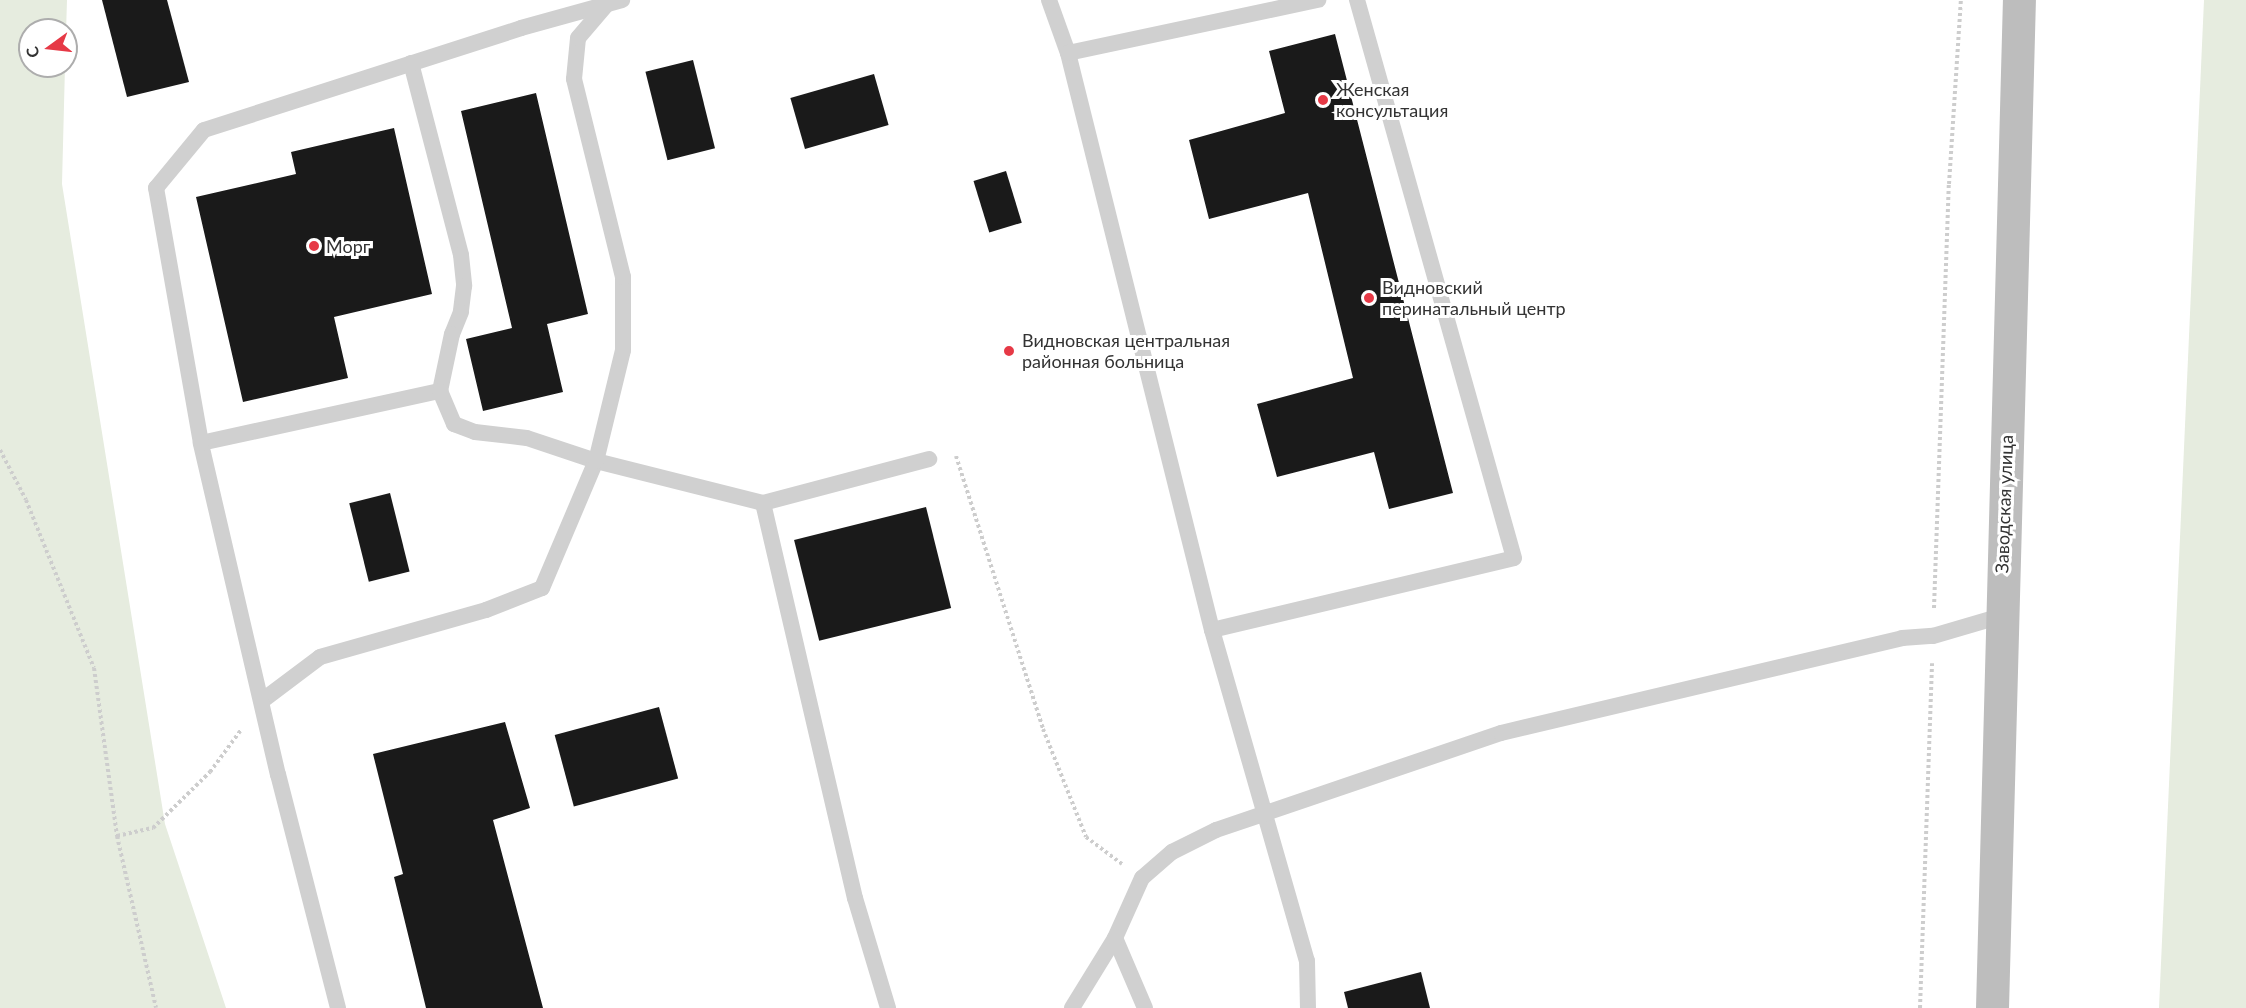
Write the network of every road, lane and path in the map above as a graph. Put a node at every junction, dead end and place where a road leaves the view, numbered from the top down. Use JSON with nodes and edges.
{"nodes":[{"id":1,"x":1049,"y":0,"type":"edge"},
{"id":2,"x":1318,"y":0,"type":"edge"},
{"id":3,"x":1357,"y":0,"type":"edge"},
{"id":4,"x":1961,"y":0,"type":"edge"},
{"id":5,"x":2019,"y":0,"type":"edge"},
{"id":6,"x":614,"y":2,"type":"edge"},
{"id":7,"x":1068,"y":53,"type":"junction"},
{"id":8,"x":411,"y":63,"type":"junction"},
{"id":9,"x":440,"y":391,"type":"junction"},
{"id":10,"x":201,"y":443,"type":"junction"},
{"id":11,"x":0,"y":450,"type":"edge"},
{"id":12,"x":929,"y":459,"type":"joint"},
{"id":13,"x":596,"y":461,"type":"junction"},
{"id":14,"x":763,"y":503,"type":"junction"},
{"id":15,"x":2001,"y":616,"type":"junction"},
{"id":16,"x":1212,"y":630,"type":"junction"},
{"id":17,"x":1933,"y":636,"type":"junction"},
{"id":18,"x":263,"y":700,"type":"junction"},
{"id":19,"x":1262,"y":813,"type":"junction"},
{"id":20,"x":117,"y":836,"type":"junction"},
{"id":21,"x":1142,"y":878,"type":"junction"},
{"id":22,"x":1115,"y":938,"type":"junction"},
{"id":23,"x":156,"y":1008,"type":"edge"},
{"id":24,"x":338,"y":1008,"type":"edge"},
{"id":25,"x":888,"y":1008,"type":"edge"},
{"id":26,"x":1072,"y":1008,"type":"edge"},
{"id":27,"x":1144,"y":1008,"type":"edge"},
{"id":28,"x":1308,"y":1008,"type":"edge"},
{"id":29,"x":1920,"y":1008,"type":"edge"},
{"id":30,"x":1992,"y":1008,"type":"edge"}],
"edges":[{"from":1,"to":7,"type":"lane"},
{"from":2,"to":7,"type":"lane"},
{"from":3,"to":16,"type":"lane"},
{"from":4,"to":17,"type":"path"},
{"from":5,"to":15,"type":"main road","name":"Заводская улица"},
{"from":6,"to":8,"type":"lane"},
{"from":6,"to":13,"type":"lane"},
{"from":7,"to":16,"type":"lane"},
{"from":8,"to":9,"type":"lane"},
{"from":8,"to":10,"type":"lane"},
{"from":9,"to":10,"type":"lane"},
{"from":9,"to":13,"type":"lane"},
{"from":10,"to":18,"type":"lane"},
{"from":11,"to":20,"type":"path"},
{"from":12,"to":14,"type":"lane"},
{"from":12,"to":21,"type":"path"},
{"from":13,"to":14,"type":"lane"},
{"from":13,"to":18,"type":"lane"},
{"from":14,"to":25,"type":"lane"},
{"from":15,"to":17,"type":"lane"},
{"from":15,"to":30,"type":"main road","name":"Заводская улица"},
{"from":16,"to":19,"type":"lane"},
{"from":17,"to":19,"type":"lane"},
{"from":17,"to":29,"type":"path"},
{"from":18,"to":20,"type":"path"},
{"from":18,"to":24,"type":"lane"},
{"from":19,"to":21,"type":"lane"},
{"from":19,"to":28,"type":"lane"},
{"from":20,"to":23,"type":"path"},
{"from":21,"to":22,"type":"lane"},
{"from":22,"to":26,"type":"lane"},
{"from":22,"to":27,"type":"lane"}]}
